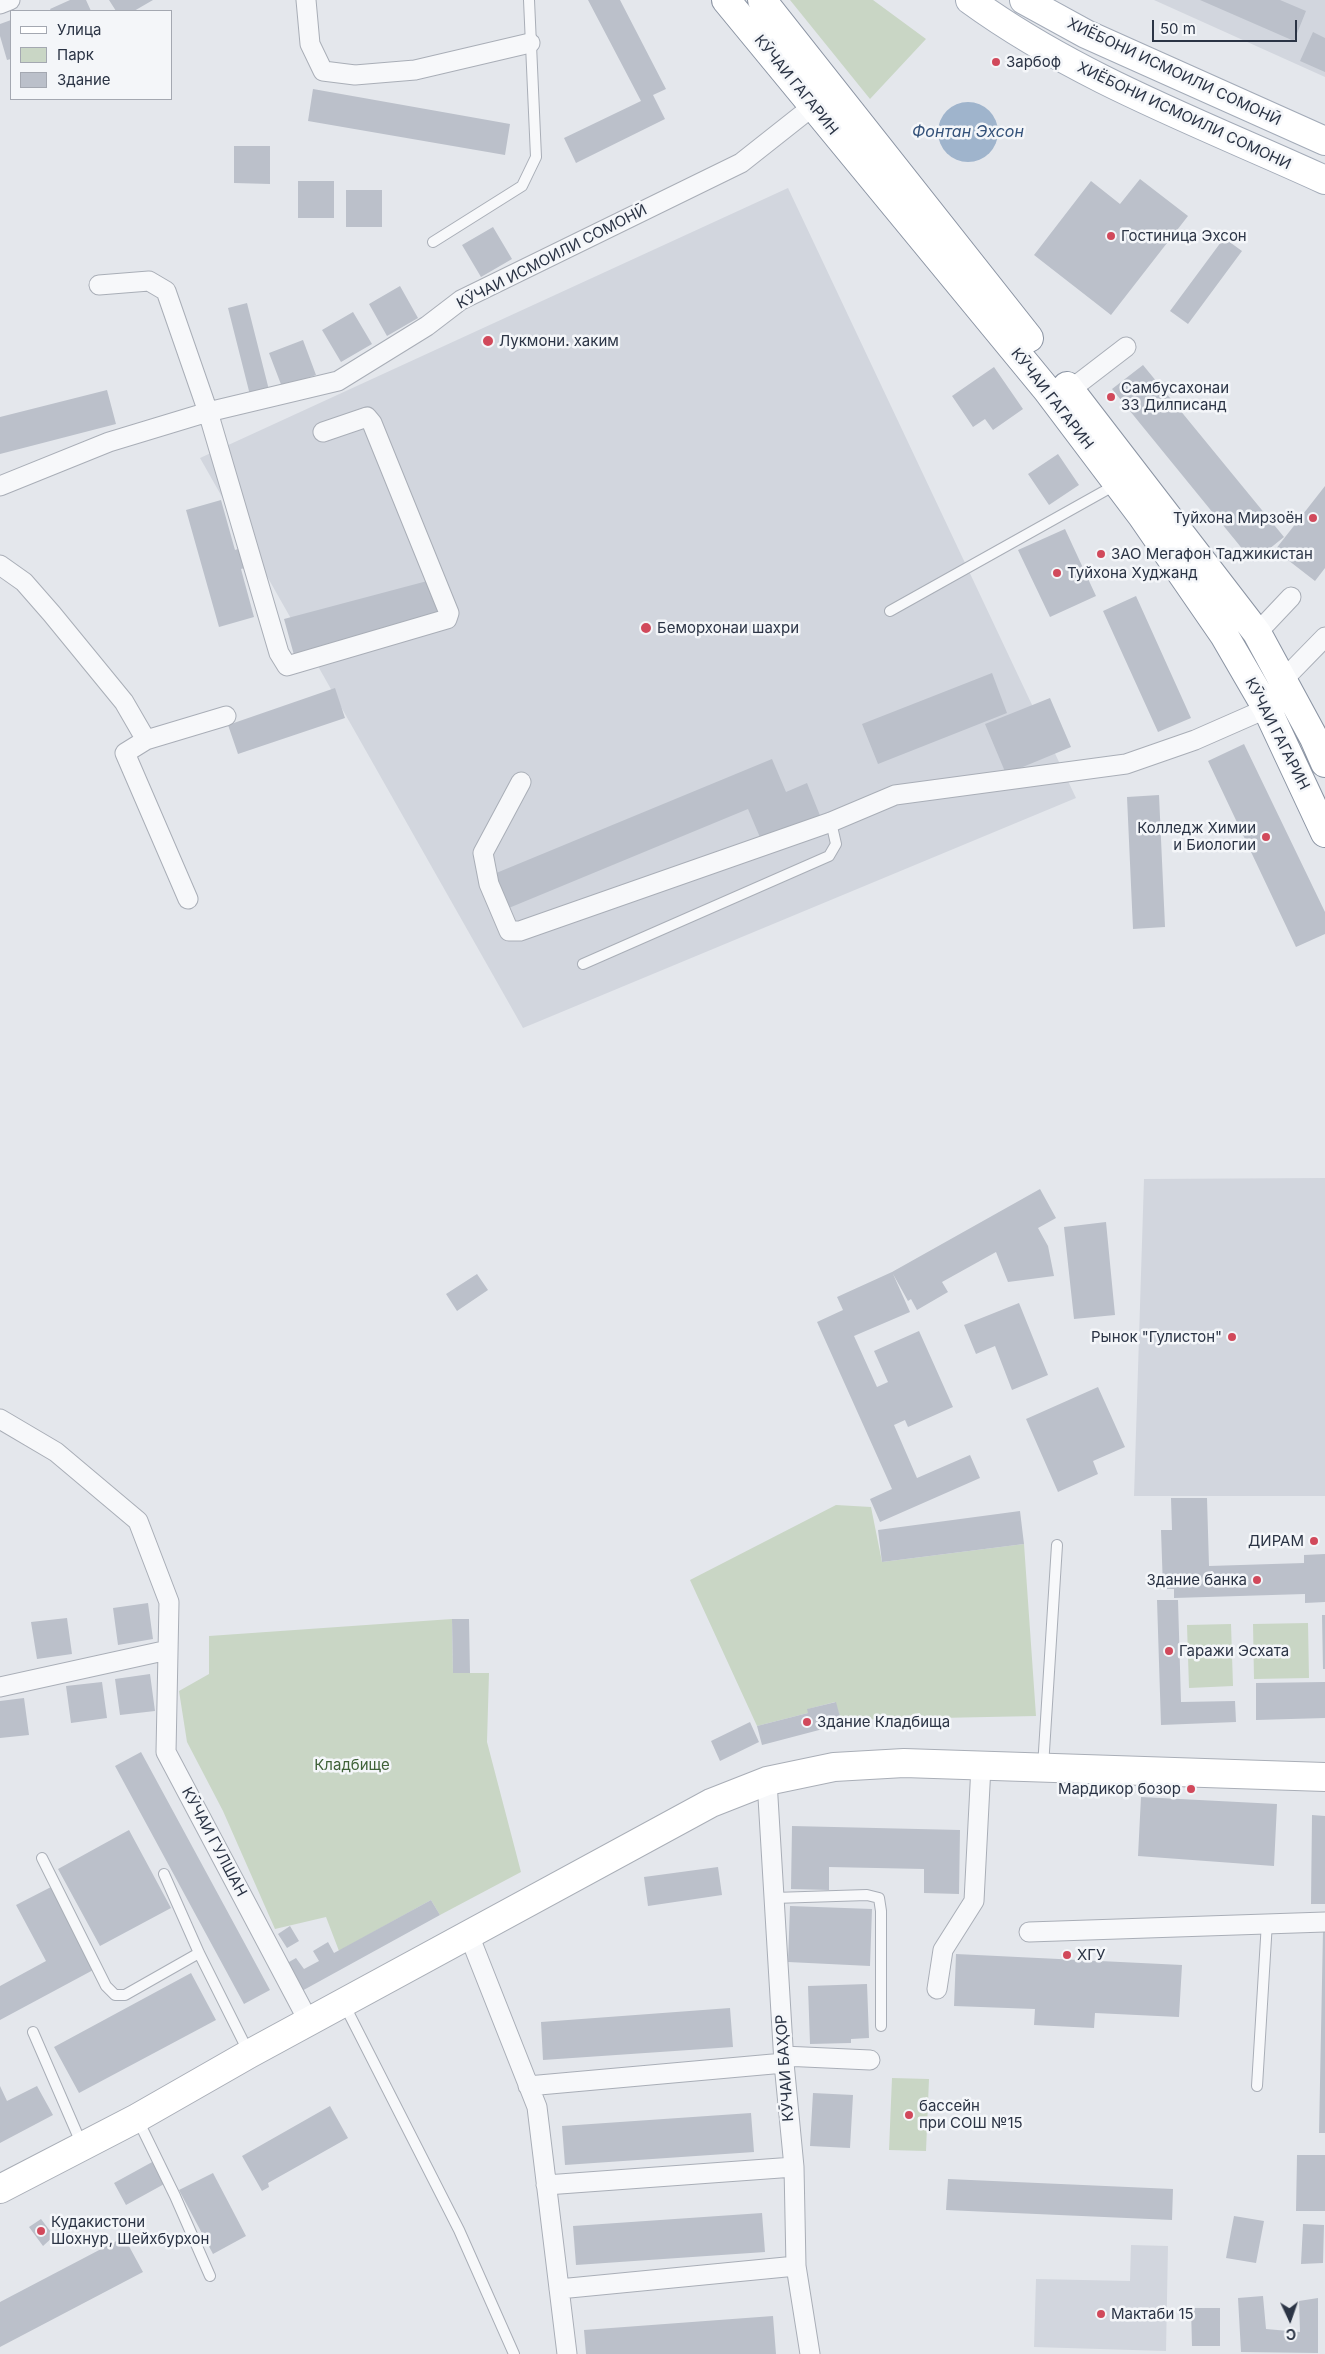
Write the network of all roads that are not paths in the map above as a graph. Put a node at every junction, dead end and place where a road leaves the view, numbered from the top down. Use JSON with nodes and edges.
{"nodes":[{"id":1,"x":10,"y":0,"type":"edge"},
{"id":2,"x":306,"y":0,"type":"edge"},
{"id":3,"x":528,"y":0,"type":"edge"},
{"id":4,"x":726,"y":0,"type":"edge"},
{"id":5,"x":762,"y":0,"type":"edge"},
{"id":6,"x":970,"y":0,"type":"edge"},
{"id":7,"x":1024,"y":0,"type":"edge"},
{"id":8,"x":0,"y":4,"type":"edge"},
{"id":9,"x":530,"y":43,"type":"junction"},
{"id":10,"x":823,"y":98,"type":"junction"},
{"id":11,"x":1325,"y":141,"type":"edge"},
{"id":12,"x":1325,"y":180,"type":"edge"},
{"id":13,"x":433,"y":242,"type":"dead end"},
{"id":14,"x":99,"y":285,"type":"dead end"},
{"id":15,"x":1126,"y":347,"type":"dead end"},
{"id":16,"x":1070,"y":390,"type":"junction"},
{"id":17,"x":208,"y":412,"type":"junction"},
{"id":18,"x":323,"y":432,"type":"dead end"},
{"id":19,"x":1118,"y":483,"type":"junction"},
{"id":20,"x":0,"y":486,"type":"edge"},
{"id":21,"x":0,"y":565,"type":"edge"},
{"id":22,"x":1291,"y":597,"type":"dead end"},
{"id":23,"x":890,"y":611,"type":"dead end"},
{"id":24,"x":1257,"y":633,"type":"junction"},
{"id":25,"x":1325,"y":637,"type":"edge"},
{"id":26,"x":1288,"y":688,"type":"junction"},
{"id":27,"x":1268,"y":709,"type":"junction"},
{"id":28,"x":226,"y":716,"type":"dead end"},
{"id":29,"x":146,"y":740,"type":"junction"},
{"id":30,"x":1325,"y":763,"type":"edge"},
{"id":31,"x":521,"y":782,"type":"dead end"},
{"id":32,"x":831,"y":822,"type":"junction"},
{"id":33,"x":1325,"y":833,"type":"edge"},
{"id":34,"x":188,"y":899,"type":"dead end"},
{"id":35,"x":583,"y":964,"type":"dead end"},
{"id":36,"x":0,"y":1419,"type":"edge"},
{"id":37,"x":1057,"y":1545,"type":"dead end"},
{"id":38,"x":168,"y":1650,"type":"junction"},
{"id":39,"x":0,"y":1687,"type":"edge"},
{"id":40,"x":981,"y":1766,"type":"junction"},
{"id":41,"x":1043,"y":1768,"type":"junction"},
{"id":42,"x":1325,"y":1777,"type":"edge"},
{"id":43,"x":767,"y":1781,"type":"junction"},
{"id":44,"x":42,"y":1858,"type":"dead end"},
{"id":45,"x":164,"y":1874,"type":"dead end"},
{"id":46,"x":774,"y":1898,"type":"junction"},
{"id":47,"x":1267,"y":1922,"type":"junction"},
{"id":48,"x":1325,"y":1922,"type":"edge"},
{"id":49,"x":1029,"y":1932,"type":"dead end"},
{"id":50,"x":468,"y":1935,"type":"junction"},
{"id":51,"x":199,"y":1953,"type":"junction"},
{"id":52,"x":937,"y":1989,"type":"dead end"},
{"id":53,"x":344,"y":2003,"type":"junction"},
{"id":54,"x":310,"y":2022,"type":"junction"},
{"id":55,"x":881,"y":2026,"type":"dead end"},
{"id":56,"x":32,"y":2032,"type":"dead end"},
{"id":57,"x":249,"y":2054,"type":"junction"},
{"id":58,"x":784,"y":2060,"type":"junction"},
{"id":59,"x":870,"y":2060,"type":"dead end"},
{"id":60,"x":528,"y":2086,"type":"junction"},
{"id":61,"x":1257,"y":2086,"type":"dead end"},
{"id":62,"x":137,"y":2118,"type":"junction"},
{"id":63,"x":82,"y":2145,"type":"junction"},
{"id":64,"x":794,"y":2167,"type":"junction"},
{"id":65,"x":546,"y":2185,"type":"junction"},
{"id":66,"x":0,"y":2189,"type":"edge"},
{"id":67,"x":796,"y":2266,"type":"junction"},
{"id":68,"x":210,"y":2276,"type":"dead end"},
{"id":69,"x":559,"y":2289,"type":"junction"},
{"id":70,"x":514,"y":2354,"type":"edge"},
{"id":71,"x":567,"y":2354,"type":"edge"},
{"id":72,"x":810,"y":2354,"type":"edge"}],
"edges":[{"from":1,"to":8,"type":"street"},
{"from":2,"to":9,"type":"street"},
{"from":3,"to":9,"type":"lane"},
{"from":4,"to":10,"type":"main road","name":"КӮЧАИ ГАГАРИН"},
{"from":5,"to":10,"type":"main road","name":"КӮЧАИ ГАГАРИН"},
{"from":6,"to":12,"type":"main road","name":"ХИЁБОНИ ИСМОИЛИ СОМОНИ"},
{"from":7,"to":11,"type":"main road","name":"ХИЁБОНИ ИСМОИЛИ СОМОНӢ"},
{"from":9,"to":13,"type":"lane"},
{"from":10,"to":16,"type":"main road","name":"КӮЧАИ ГАГАРИН"},
{"from":10,"to":17,"type":"street","name":"КӮЧАИ ИСМОИЛИ СОМОНӢ"},
{"from":10,"to":19,"type":"main road","name":"КӮЧАИ ГАГАРИН"},
{"from":14,"to":17,"type":"street"},
{"from":15,"to":16,"type":"street"},
{"from":16,"to":24,"type":"main road","name":"КӮЧАИ ГАГАРИН"},
{"from":17,"to":18,"type":"street"},
{"from":17,"to":20,"type":"street","name":"КӮЧАИ ИСМОИЛИ СОМОНӢ"},
{"from":19,"to":23,"type":"lane"},
{"from":19,"to":27,"type":"main road","name":"КӮЧАИ ГАГАРИН"},
{"from":21,"to":29,"type":"street"},
{"from":22,"to":24,"type":"street"},
{"from":24,"to":26,"type":"main road","name":"КӮЧАИ ГАГАРИН"},
{"from":25,"to":26,"type":"street"},
{"from":26,"to":27,"type":"street"},
{"from":26,"to":30,"type":"main road","name":"КӮЧАИ ГАГАРИН"},
{"from":27,"to":32,"type":"street"},
{"from":27,"to":33,"type":"main road","name":"КӮЧАИ ГАГАРИН"},
{"from":28,"to":29,"type":"street"},
{"from":29,"to":34,"type":"street"},
{"from":31,"to":32,"type":"street"},
{"from":32,"to":35,"type":"lane"},
{"from":36,"to":38,"type":"street","name":"КӮЧАИ ГУЛШАН"},
{"from":37,"to":41,"type":"lane"},
{"from":38,"to":39,"type":"street"},
{"from":38,"to":54,"type":"street","name":"КӮЧАИ ГУЛШАН"},
{"from":40,"to":41,"type":"main road"},
{"from":40,"to":43,"type":"main road"},
{"from":40,"to":52,"type":"street"},
{"from":41,"to":42,"type":"main road"},
{"from":43,"to":46,"type":"street","name":"КӮЧАИ БАҲОР"},
{"from":43,"to":50,"type":"main road"},
{"from":44,"to":51,"type":"lane"},
{"from":45,"to":51,"type":"lane"},
{"from":46,"to":55,"type":"lane"},
{"from":46,"to":58,"type":"street","name":"КӮЧАИ БАҲОР"},
{"from":47,"to":48,"type":"street"},
{"from":47,"to":49,"type":"street"},
{"from":47,"to":61,"type":"lane"},
{"from":50,"to":53,"type":"main road"},
{"from":50,"to":60,"type":"street"},
{"from":51,"to":57,"type":"lane"},
{"from":53,"to":54,"type":"main road"},
{"from":53,"to":70,"type":"lane"},
{"from":54,"to":57,"type":"main road"},
{"from":56,"to":63,"type":"lane"},
{"from":57,"to":62,"type":"main road"},
{"from":58,"to":59,"type":"street"},
{"from":58,"to":60,"type":"street"},
{"from":58,"to":64,"type":"street","name":"КӮЧАИ БАҲОР"},
{"from":60,"to":65,"type":"street"},
{"from":62,"to":63,"type":"main road"},
{"from":62,"to":68,"type":"lane"},
{"from":63,"to":66,"type":"main road"},
{"from":64,"to":65,"type":"street"},
{"from":64,"to":67,"type":"street","name":"КӮЧАИ БАҲОР"},
{"from":65,"to":69,"type":"street"},
{"from":67,"to":69,"type":"street"},
{"from":67,"to":72,"type":"street","name":"КӮЧАИ БАҲОР"},
{"from":69,"to":71,"type":"street"}]}
